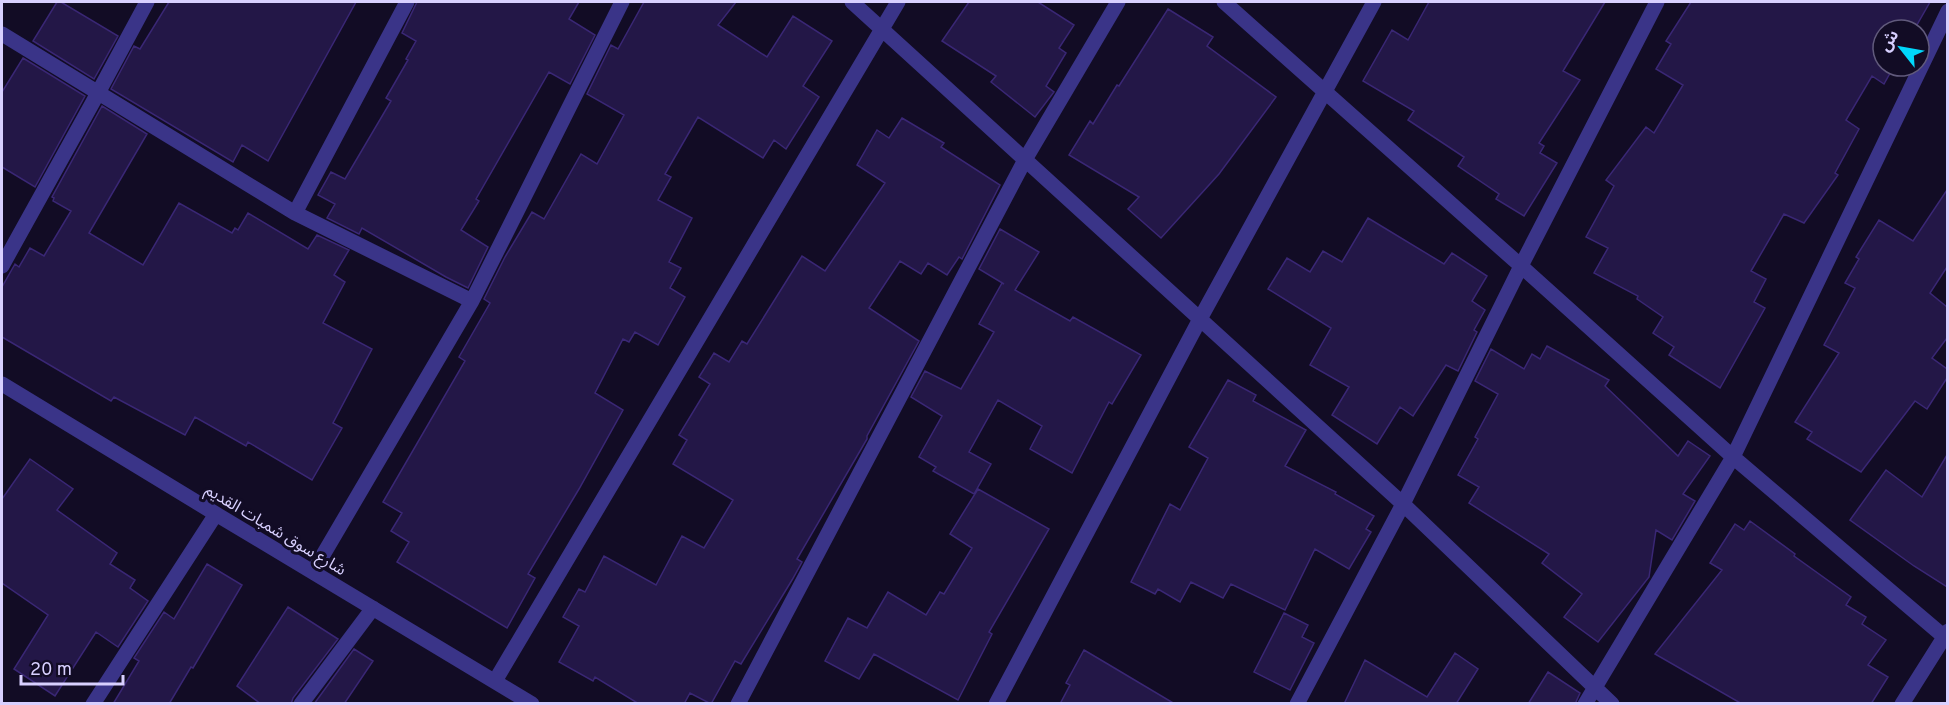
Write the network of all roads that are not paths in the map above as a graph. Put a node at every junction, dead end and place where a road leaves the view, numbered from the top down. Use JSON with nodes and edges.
{"nodes":[{"id":1,"x":147,"y":2,"type":"edge"},
{"id":2,"x":407,"y":2,"type":"edge"},
{"id":3,"x":622,"y":2,"type":"edge"},
{"id":4,"x":852,"y":2,"type":"edge"},
{"id":5,"x":898,"y":2,"type":"edge"},
{"id":6,"x":1118,"y":2,"type":"edge"},
{"id":7,"x":1224,"y":2,"type":"edge"},
{"id":8,"x":1374,"y":2,"type":"edge"},
{"id":9,"x":1657,"y":2,"type":"edge"},
{"id":10,"x":1947,"y":11,"type":"edge"},
{"id":11,"x":882,"y":27,"type":"junction"},
{"id":12,"x":2,"y":34,"type":"edge"},
{"id":13,"x":1325,"y":91,"type":"junction"},
{"id":14,"x":98,"y":93,"type":"junction"},
{"id":15,"x":1026,"y":158,"type":"junction"},
{"id":16,"x":295,"y":213,"type":"junction"},
{"id":17,"x":2,"y":266,"type":"edge"},
{"id":18,"x":1521,"y":266,"type":"junction"},
{"id":19,"x":472,"y":301,"type":"junction"},
{"id":20,"x":1200,"y":319,"type":"junction"},
{"id":21,"x":2,"y":384,"type":"edge"},
{"id":22,"x":1733,"y":457,"type":"junction"},
{"id":23,"x":1403,"y":504,"type":"junction"},
{"id":24,"x":216,"y":514,"type":"junction"},
{"id":25,"x":313,"y":572,"type":"junction"},
{"id":26,"x":373,"y":608,"type":"junction"},
{"id":27,"x":1946,"y":636,"type":"edge"},
{"id":28,"x":495,"y":681,"type":"junction"},
{"id":29,"x":1594,"y":687,"type":"junction"},
{"id":30,"x":93,"y":704,"type":"edge"},
{"id":31,"x":301,"y":704,"type":"edge"},
{"id":32,"x":532,"y":704,"type":"edge"},
{"id":33,"x":738,"y":704,"type":"edge"},
{"id":34,"x":996,"y":704,"type":"edge"},
{"id":35,"x":1297,"y":704,"type":"edge"},
{"id":36,"x":1585,"y":704,"type":"edge"},
{"id":37,"x":1612,"y":704,"type":"edge"},
{"id":38,"x":1902,"y":704,"type":"edge"}],
"edges":[{"from":1,"to":14,"type":"street"},
{"from":2,"to":16,"type":"street"},
{"from":3,"to":19,"type":"street"},
{"from":4,"to":11,"type":"street"},
{"from":5,"to":11,"type":"street"},
{"from":6,"to":15,"type":"street"},
{"from":7,"to":13,"type":"street"},
{"from":8,"to":13,"type":"street"},
{"from":9,"to":18,"type":"street"},
{"from":10,"to":22,"type":"street"},
{"from":11,"to":15,"type":"street"},
{"from":11,"to":28,"type":"street"},
{"from":12,"to":14,"type":"street"},
{"from":13,"to":18,"type":"street"},
{"from":13,"to":20,"type":"street"},
{"from":14,"to":16,"type":"street"},
{"from":14,"to":17,"type":"street"},
{"from":15,"to":20,"type":"street"},
{"from":15,"to":33,"type":"street"},
{"from":16,"to":19,"type":"street"},
{"from":18,"to":22,"type":"street"},
{"from":18,"to":23,"type":"street"},
{"from":19,"to":25,"type":"street"},
{"from":20,"to":23,"type":"street"},
{"from":20,"to":34,"type":"street"},
{"from":21,"to":24,"type":"street","name":"شارع سوق شمبات القديم"},
{"from":22,"to":27,"type":"street"},
{"from":22,"to":29,"type":"street"},
{"from":23,"to":29,"type":"street"},
{"from":23,"to":35,"type":"street"},
{"from":24,"to":25,"type":"street","name":"شارع سوق شمبات القديم"},
{"from":24,"to":30,"type":"street"},
{"from":25,"to":26,"type":"street","name":"شارع سوق شمبات القديم"},
{"from":26,"to":28,"type":"street","name":"شارع سوق شمبات القديم"},
{"from":26,"to":31,"type":"street"},
{"from":27,"to":38,"type":"street"},
{"from":28,"to":32,"type":"street","name":"شارع سوق شمبات القديم"},
{"from":29,"to":36,"type":"street"},
{"from":29,"to":37,"type":"street"}]}
